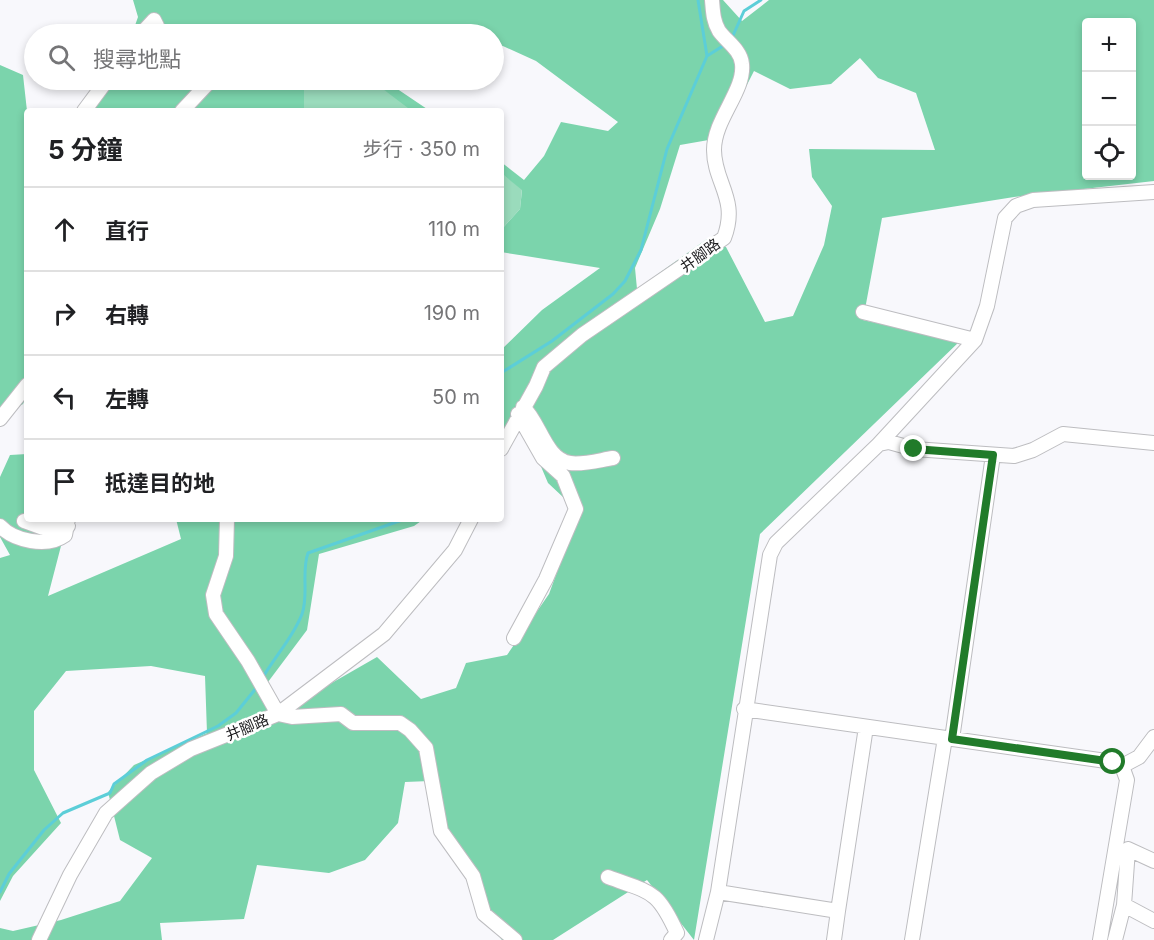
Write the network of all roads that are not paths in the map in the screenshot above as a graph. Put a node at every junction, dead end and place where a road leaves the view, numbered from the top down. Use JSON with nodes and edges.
{"nodes":[{"id":1,"x":712,"y":0,"type":"edge"},
{"id":2,"x":100,"y":90,"type":"edge"},
{"id":3,"x":202,"y":90,"type":"edge"},
{"id":4,"x":86,"y":108,"type":"edge"},
{"id":5,"x":185,"y":108,"type":"edge"},
{"id":6,"x":1154,"y":192,"type":"edge"},
{"id":7,"x":863,"y":312,"type":"dead end"},
{"id":8,"x":975,"y":340,"type":"junction"},
{"id":9,"x":24,"y":389,"type":"edge"},
{"id":10,"x":521,"y":410,"type":"junction"},
{"id":11,"x":0,"y":419,"type":"edge"},
{"id":12,"x":504,"y":433,"type":"edge"},
{"id":13,"x":1154,"y":443,"type":"edge"},
{"id":14,"x":879,"y":444,"type":"junction"},
{"id":15,"x":993,"y":455,"type":"junction"},
{"id":16,"x":613,"y":458,"type":"dead end"},
{"id":17,"x":27,"y":522,"type":"edge"},
{"id":18,"x":68,"y":522,"type":"edge"},
{"id":19,"x":227,"y":522,"type":"edge"},
{"id":20,"x":469,"y":522,"type":"edge"},
{"id":21,"x":0,"y":526,"type":"edge"},
{"id":22,"x":514,"y":638,"type":"dead end"},
{"id":23,"x":744,"y":709,"type":"junction"},
{"id":24,"x":278,"y":714,"type":"junction"},
{"id":25,"x":866,"y":727,"type":"junction"},
{"id":26,"x":948,"y":738,"type":"junction"},
{"id":27,"x":1153,"y":739,"type":"edge"},
{"id":28,"x":1122,"y":766,"type":"junction"},
{"id":29,"x":1154,"y":861,"type":"edge"},
{"id":30,"x":608,"y":878,"type":"dead end"},
{"id":31,"x":718,"y":892,"type":"junction"},
{"id":32,"x":1124,"y":905,"type":"junction"},
{"id":33,"x":838,"y":911,"type":"junction"},
{"id":34,"x":1154,"y":921,"type":"edge"},
{"id":35,"x":39,"y":940,"type":"edge"},
{"id":36,"x":515,"y":940,"type":"edge"},
{"id":37,"x":671,"y":940,"type":"edge"},
{"id":38,"x":706,"y":940,"type":"edge"},
{"id":39,"x":834,"y":940,"type":"edge"},
{"id":40,"x":912,"y":940,"type":"edge"},
{"id":41,"x":1100,"y":940,"type":"edge"},
{"id":42,"x":1115,"y":940,"type":"edge"}],
"edges":[{"from":1,"to":10,"type":"street","name":"井腳路"},
{"from":2,"to":4,"type":"street"},
{"from":3,"to":5,"type":"street"},
{"from":6,"to":8,"type":"street"},
{"from":7,"to":8,"type":"street"},
{"from":8,"to":14,"type":"street"},
{"from":9,"to":11,"type":"street"},
{"from":10,"to":12,"type":"street","name":"井腳路"},
{"from":10,"to":16,"type":"street"},
{"from":10,"to":22,"type":"street"},
{"from":13,"to":15,"type":"street"},
{"from":14,"to":15,"type":"street"},
{"from":14,"to":23,"type":"street"},
{"from":15,"to":26,"type":"street"},
{"from":17,"to":18,"type":"street"},
{"from":18,"to":21,"type":"street"},
{"from":19,"to":24,"type":"street"},
{"from":20,"to":24,"type":"street","name":"井腳路"},
{"from":23,"to":25,"type":"street"},
{"from":23,"to":31,"type":"street"},
{"from":24,"to":35,"type":"street","name":"井腳路"},
{"from":24,"to":36,"type":"street"},
{"from":25,"to":26,"type":"street"},
{"from":25,"to":33,"type":"street"},
{"from":26,"to":28,"type":"street"},
{"from":26,"to":40,"type":"street"},
{"from":27,"to":28,"type":"street"},
{"from":28,"to":41,"type":"street"},
{"from":29,"to":32,"type":"street"},
{"from":30,"to":37,"type":"street"},
{"from":31,"to":33,"type":"street"},
{"from":31,"to":38,"type":"street"},
{"from":32,"to":34,"type":"street"},
{"from":32,"to":42,"type":"street"},
{"from":33,"to":39,"type":"street"}]}
